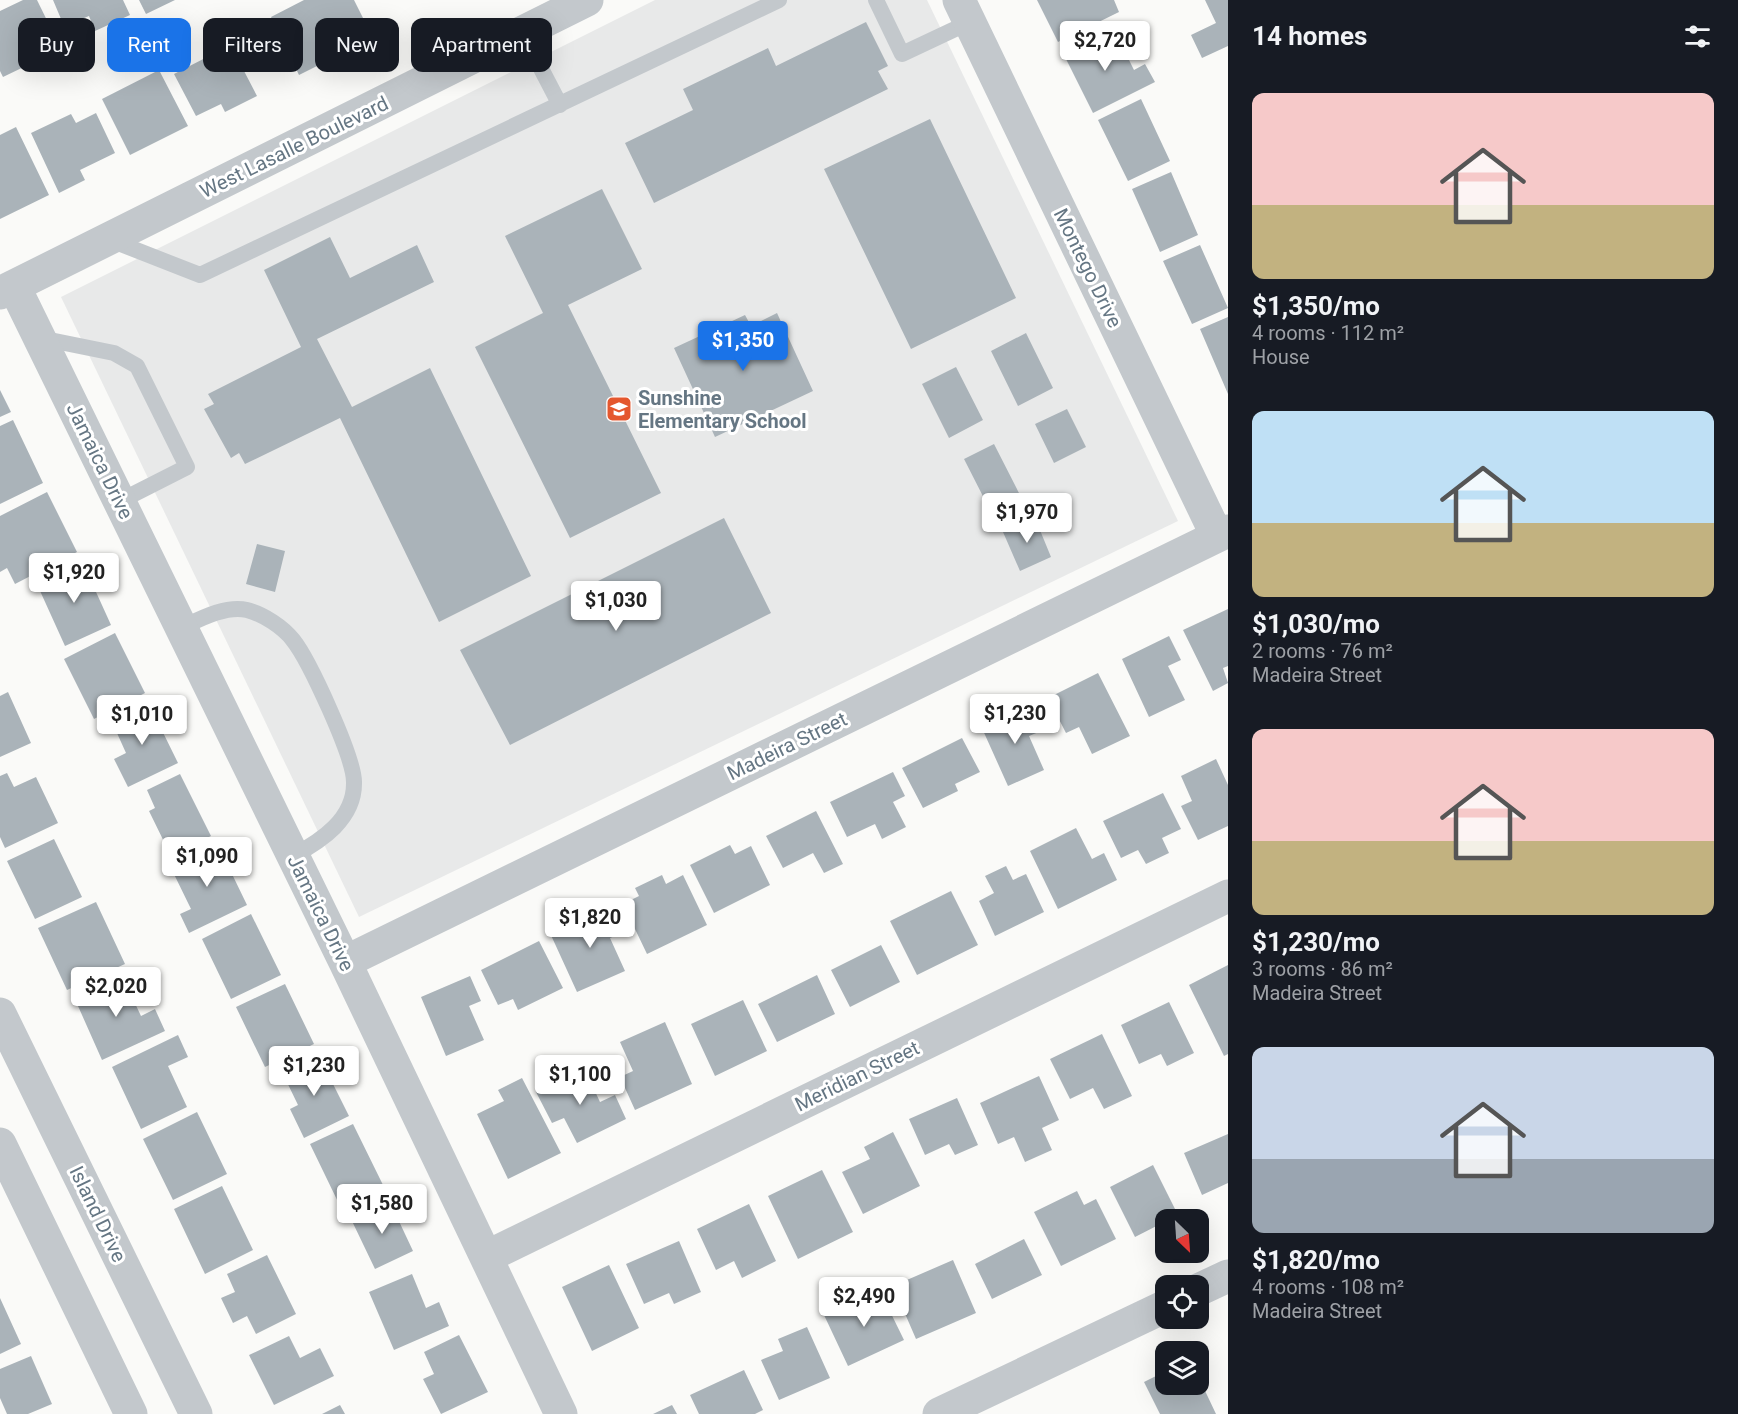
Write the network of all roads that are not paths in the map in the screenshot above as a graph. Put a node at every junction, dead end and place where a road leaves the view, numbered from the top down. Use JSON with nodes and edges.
{"nodes":[{"id":1,"x":587,"y":0,"type":"edge"},
{"id":2,"x":779,"y":0,"type":"edge"},
{"id":3,"x":876,"y":0,"type":"edge"},
{"id":4,"x":964,"y":11,"type":"edge"},
{"id":5,"x":550,"y":18,"type":"edge"},
{"id":6,"x":442,"y":72,"type":"edge"},
{"id":7,"x":543,"y":72,"type":"edge"},
{"id":8,"x":560,"y":105,"type":"junction"},
{"id":9,"x":108,"y":239,"type":"junction"},
{"id":10,"x":7,"y":289,"type":"edge"},
{"id":11,"x":39,"y":338,"type":"junction"},
{"id":12,"x":120,"y":501,"type":"junction"},
{"id":13,"x":1223,"y":533,"type":"edge"},
{"id":14,"x":182,"y":628,"type":"junction"},
{"id":15,"x":293,"y":856,"type":"junction"},
{"id":16,"x":1228,"y":896,"type":"edge"},
{"id":17,"x":345,"y":962,"type":"junction"},
{"id":18,"x":0,"y":1014,"type":"edge"},
{"id":19,"x":0,"y":1144,"type":"edge"},
{"id":20,"x":486,"y":1257,"type":"junction"},
{"id":21,"x":1155,"y":1311,"type":"edge"},
{"id":22,"x":130,"y":1414,"type":"edge"},
{"id":23,"x":196,"y":1414,"type":"edge"},
{"id":24,"x":561,"y":1414,"type":"edge"},
{"id":25,"x":939,"y":1414,"type":"edge"}],
"edges":[{"from":1,"to":5,"type":"street","name":"West Lasalle Boulevard"},
{"from":2,"to":8,"type":"lane"},
{"from":3,"to":4,"type":"lane"},
{"from":4,"to":13,"type":"street","name":"Montego Drive"},
{"from":6,"to":9,"type":"street","name":"West Lasalle Boulevard"},
{"from":7,"to":8,"type":"lane"},
{"from":8,"to":9,"type":"lane"},
{"from":9,"to":10,"type":"street","name":"West Lasalle Boulevard"},
{"from":10,"to":11,"type":"street","name":"Jamaica Drive"},
{"from":11,"to":12,"type":"street","name":"Jamaica Drive"},
{"from":11,"to":12,"type":"lane"},
{"from":12,"to":14,"type":"street","name":"Jamaica Drive"},
{"from":13,"to":17,"type":"street","name":"Madeira Street"},
{"from":14,"to":15,"type":"street","name":"Jamaica Drive"},
{"from":14,"to":15,"type":"lane"},
{"from":15,"to":17,"type":"street","name":"Jamaica Drive"},
{"from":16,"to":20,"type":"street","name":"Meridian Street"},
{"from":17,"to":20,"type":"street","name":"Jamaica Drive"},
{"from":18,"to":23,"type":"street","name":"Island Drive"},
{"from":19,"to":22,"type":"street"},
{"from":20,"to":24,"type":"street","name":"Jamaica Drive"},
{"from":21,"to":25,"type":"street"}]}
